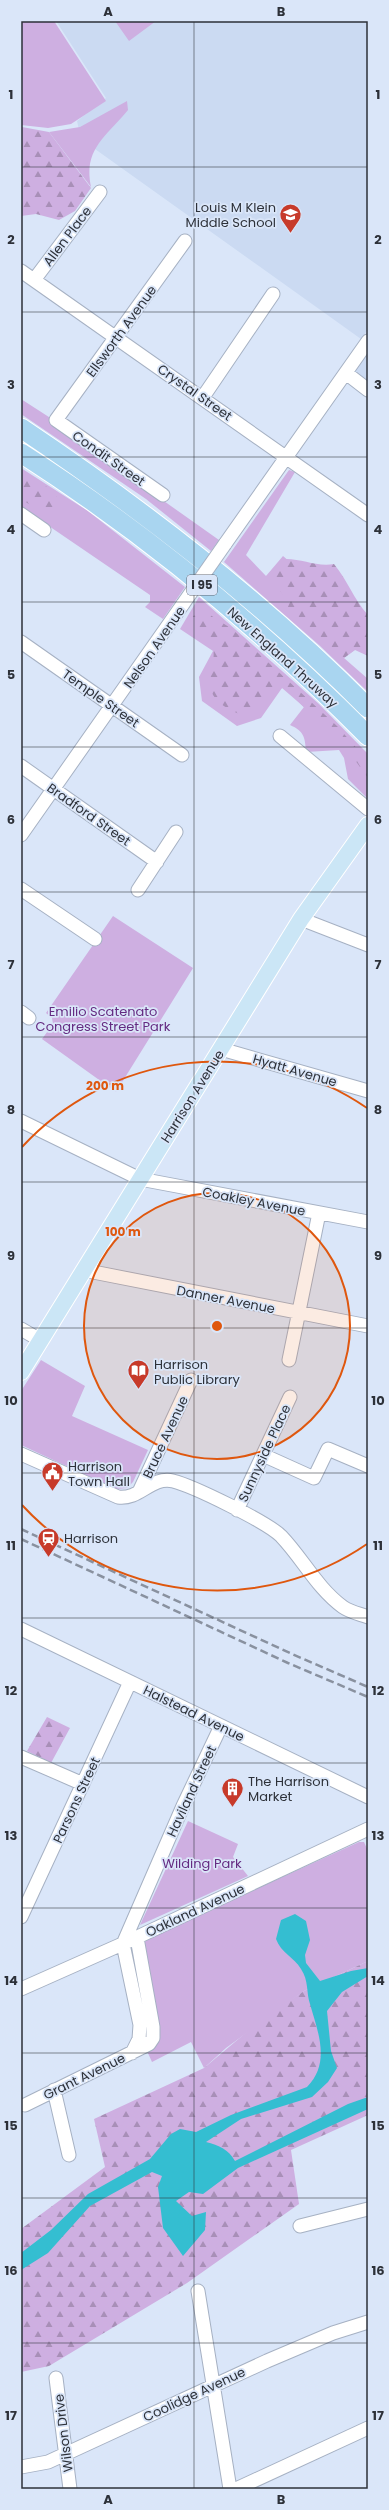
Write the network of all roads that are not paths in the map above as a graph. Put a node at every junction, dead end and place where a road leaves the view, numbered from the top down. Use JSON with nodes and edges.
{"nodes":[{"id":1,"x":100,"y":192,"type":"dead end"},
{"id":2,"x":185,"y":241,"type":"dead end"},
{"id":3,"x":21,"y":271,"type":"edge"},
{"id":4,"x":34,"y":280,"type":"junction"},
{"id":5,"x":273,"y":294,"type":"dead end"},
{"id":6,"x":117,"y":337,"type":"junction"},
{"id":7,"x":368,"y":341,"type":"edge"},
{"id":8,"x":346,"y":373,"type":"junction"},
{"id":9,"x":368,"y":390,"type":"edge"},
{"id":10,"x":203,"y":397,"type":"junction"},
{"id":11,"x":56,"y":420,"type":"joint"},
{"id":12,"x":21,"y":428,"type":"edge"},
{"id":13,"x":21,"y":453,"type":"edge"},
{"id":14,"x":286,"y":458,"type":"junction"},
{"id":15,"x":163,"y":495,"type":"dead end"},
{"id":16,"x":21,"y":514,"type":"edge"},
{"id":17,"x":368,"y":515,"type":"edge"},
{"id":18,"x":44,"y":530,"type":"dead end"},
{"id":19,"x":21,"y":642,"type":"edge"},
{"id":20,"x":113,"y":706,"type":"junction"},
{"id":21,"x":368,"y":708,"type":"edge"},
{"id":22,"x":280,"y":736,"type":"dead end"},
{"id":23,"x":368,"y":736,"type":"edge"},
{"id":24,"x":182,"y":755,"type":"dead end"},
{"id":25,"x":21,"y":766,"type":"edge"},
{"id":26,"x":54,"y":789,"type":"junction"},
{"id":27,"x":368,"y":809,"type":"edge"},
{"id":28,"x":368,"y":825,"type":"edge"},
{"id":29,"x":176,"y":832,"type":"dead end"},
{"id":30,"x":21,"y":835,"type":"edge"},
{"id":31,"x":157,"y":862,"type":"junction"},
{"id":32,"x":21,"y":888,"type":"edge"},
{"id":33,"x":138,"y":890,"type":"dead end"},
{"id":34,"x":301,"y":919,"type":"junction"},
{"id":35,"x":96,"y":939,"type":"dead end"},
{"id":36,"x":368,"y":945,"type":"edge"},
{"id":37,"x":221,"y":1049,"type":"junction"},
{"id":38,"x":368,"y":1091,"type":"edge"},
{"id":39,"x":21,"y":1121,"type":"edge"},
{"id":40,"x":140,"y":1179,"type":"junction"},
{"id":41,"x":319,"y":1214,"type":"junction"},
{"id":42,"x":368,"y":1222,"type":"edge"},
{"id":43,"x":84,"y":1270,"type":"junction"},
{"id":44,"x":298,"y":1312,"type":"junction"},
{"id":45,"x":368,"y":1326,"type":"edge"},
{"id":46,"x":21,"y":1329,"type":"edge"},
{"id":47,"x":40,"y":1340,"type":"junction"},
{"id":48,"x":289,"y":1360,"type":"dead end"},
{"id":49,"x":21,"y":1372,"type":"edge"},
{"id":50,"x":191,"y":1380,"type":"dead end"},
{"id":51,"x":290,"y":1397,"type":"dead end"},
{"id":52,"x":21,"y":1454,"type":"edge"},
{"id":53,"x":263,"y":1455,"type":"junction"},
{"id":54,"x":368,"y":1466,"type":"edge"},
{"id":55,"x":138,"y":1493,"type":"junction"},
{"id":56,"x":237,"y":1510,"type":"junction"},
{"id":57,"x":368,"y":1617,"type":"edge"},
{"id":58,"x":21,"y":1629,"type":"edge"},
{"id":59,"x":130,"y":1682,"type":"junction"},
{"id":60,"x":221,"y":1726,"type":"junction"},
{"id":61,"x":21,"y":1757,"type":"edge"},
{"id":62,"x":83,"y":1784,"type":"junction"},
{"id":63,"x":368,"y":1797,"type":"edge"},
{"id":64,"x":368,"y":1829,"type":"edge"},
{"id":65,"x":21,"y":1917,"type":"edge"},
{"id":66,"x":137,"y":1938,"type":"junction"},
{"id":67,"x":123,"y":1944,"type":"junction"},
{"id":68,"x":21,"y":1989,"type":"edge"},
{"id":69,"x":137,"y":2050,"type":"junction"},
{"id":70,"x":54,"y":2090,"type":"junction"},
{"id":71,"x":25,"y":2104,"type":"dead end"},
{"id":72,"x":69,"y":2155,"type":"dead end"},
{"id":73,"x":368,"y":2210,"type":"edge"},
{"id":74,"x":300,"y":2226,"type":"dead end"},
{"id":75,"x":198,"y":2290,"type":"dead end"},
{"id":76,"x":368,"y":2322,"type":"edge"},
{"id":77,"x":56,"y":2378,"type":"dead end"},
{"id":78,"x":212,"y":2386,"type":"junction"},
{"id":79,"x":368,"y":2428,"type":"edge"},
{"id":80,"x":65,"y":2454,"type":"junction"},
{"id":81,"x":21,"y":2467,"type":"edge"},
{"id":82,"x":70,"y":2489,"type":"edge"},
{"id":83,"x":230,"y":2489,"type":"edge"},
{"id":84,"x":236,"y":2489,"type":"edge"}],
"edges":[{"from":1,"to":4,"type":"street","name":"Allen Place"},
{"from":2,"to":6,"type":"street","name":"Ellsworth Avenue"},
{"from":3,"to":4,"type":"street","name":"Crystal Street"},
{"from":4,"to":6,"type":"street","name":"Crystal Street"},
{"from":5,"to":10,"type":"street"},
{"from":6,"to":10,"type":"street","name":"Crystal Street"},
{"from":6,"to":11,"type":"street","name":"Ellsworth Avenue"},
{"from":7,"to":8,"type":"street","name":"Nelson Avenue"},
{"from":8,"to":9,"type":"street"},
{"from":8,"to":14,"type":"street","name":"Nelson Avenue"},
{"from":10,"to":14,"type":"street","name":"Crystal Street"},
{"from":11,"to":15,"type":"street","name":"Condit Street"},
{"from":12,"to":21,"type":"highway","name":"New England Thruway","number":"I 95"},
{"from":13,"to":23,"type":"highway","name":"New England Thruway","number":"I 95"},
{"from":14,"to":17,"type":"street","name":"Crystal Street"},
{"from":14,"to":20,"type":"street","name":"Nelson Avenue","bridge":true},
{"from":16,"to":18,"type":"street"},
{"from":19,"to":20,"type":"street","name":"Temple Street"},
{"from":20,"to":24,"type":"street","name":"Temple Street"},
{"from":20,"to":26,"type":"street","name":"Nelson Avenue"},
{"from":22,"to":27,"type":"street"},
{"from":25,"to":26,"type":"street","name":"Bradford Street"},
{"from":26,"to":30,"type":"street","name":"Nelson Avenue"},
{"from":26,"to":31,"type":"street","name":"Bradford Street"},
{"from":28,"to":34,"type":"main road","name":"Harrison Avenue"},
{"from":29,"to":31,"type":"street"},
{"from":31,"to":33,"type":"street"},
{"from":32,"to":35,"type":"street"},
{"from":34,"to":36,"type":"street"},
{"from":34,"to":37,"type":"main road","name":"Harrison Avenue"},
{"from":37,"to":38,"type":"street","name":"Hyatt Avenue"},
{"from":37,"to":40,"type":"main road","name":"Harrison Avenue"},
{"from":39,"to":40,"type":"street","name":"Coakley Avenue"},
{"from":40,"to":41,"type":"street","name":"Coakley Avenue"},
{"from":40,"to":43,"type":"main road","name":"Harrison Avenue"},
{"from":41,"to":42,"type":"street","name":"Coakley Avenue"},
{"from":41,"to":44,"type":"street"},
{"from":43,"to":44,"type":"street","name":"Danner Avenue"},
{"from":43,"to":47,"type":"main road","name":"Harrison Avenue"},
{"from":44,"to":45,"type":"street","name":"Danner Avenue"},
{"from":44,"to":48,"type":"street"},
{"from":46,"to":47,"type":"street"},
{"from":47,"to":49,"type":"main road","name":"Harrison Avenue"},
{"from":50,"to":55,"type":"street","name":"Bruce Avenue"},
{"from":51,"to":53,"type":"street","name":"Sunnyside Place"},
{"from":52,"to":55,"type":"street"},
{"from":53,"to":54,"type":"street"},
{"from":53,"to":56,"type":"street","name":"Sunnyside Place"},
{"from":55,"to":56,"type":"street"},
{"from":56,"to":57,"type":"street"},
{"from":58,"to":59,"type":"street","name":"Halstead Avenue"},
{"from":59,"to":60,"type":"street","name":"Halstead Avenue"},
{"from":59,"to":62,"type":"street","name":"Parsons Street"},
{"from":60,"to":63,"type":"street","name":"Halstead Avenue"},
{"from":60,"to":67,"type":"street","name":"Haviland Street"},
{"from":61,"to":62,"type":"street"},
{"from":62,"to":65,"type":"street","name":"Parsons Street"},
{"from":64,"to":66,"type":"street","name":"Oakland Avenue"},
{"from":66,"to":67,"type":"street","name":"Oakland Avenue"},
{"from":66,"to":69,"type":"street"},
{"from":67,"to":68,"type":"street","name":"Oakland Avenue"},
{"from":67,"to":69,"type":"street"},
{"from":69,"to":70,"type":"street","name":"Grant Avenue"},
{"from":70,"to":71,"type":"street","name":"Grant Avenue"},
{"from":70,"to":72,"type":"street"},
{"from":73,"to":74,"type":"street"},
{"from":75,"to":78,"type":"street"},
{"from":76,"to":78,"type":"street","name":"Coolidge Avenue"},
{"from":77,"to":80,"type":"street","name":"Wilson Drive"},
{"from":78,"to":80,"type":"street","name":"Coolidge Avenue"},
{"from":78,"to":83,"type":"street"},
{"from":79,"to":84,"type":"street"},
{"from":80,"to":81,"type":"street","name":"Coolidge Avenue"},
{"from":80,"to":82,"type":"street","name":"Wilson Drive"}]}
